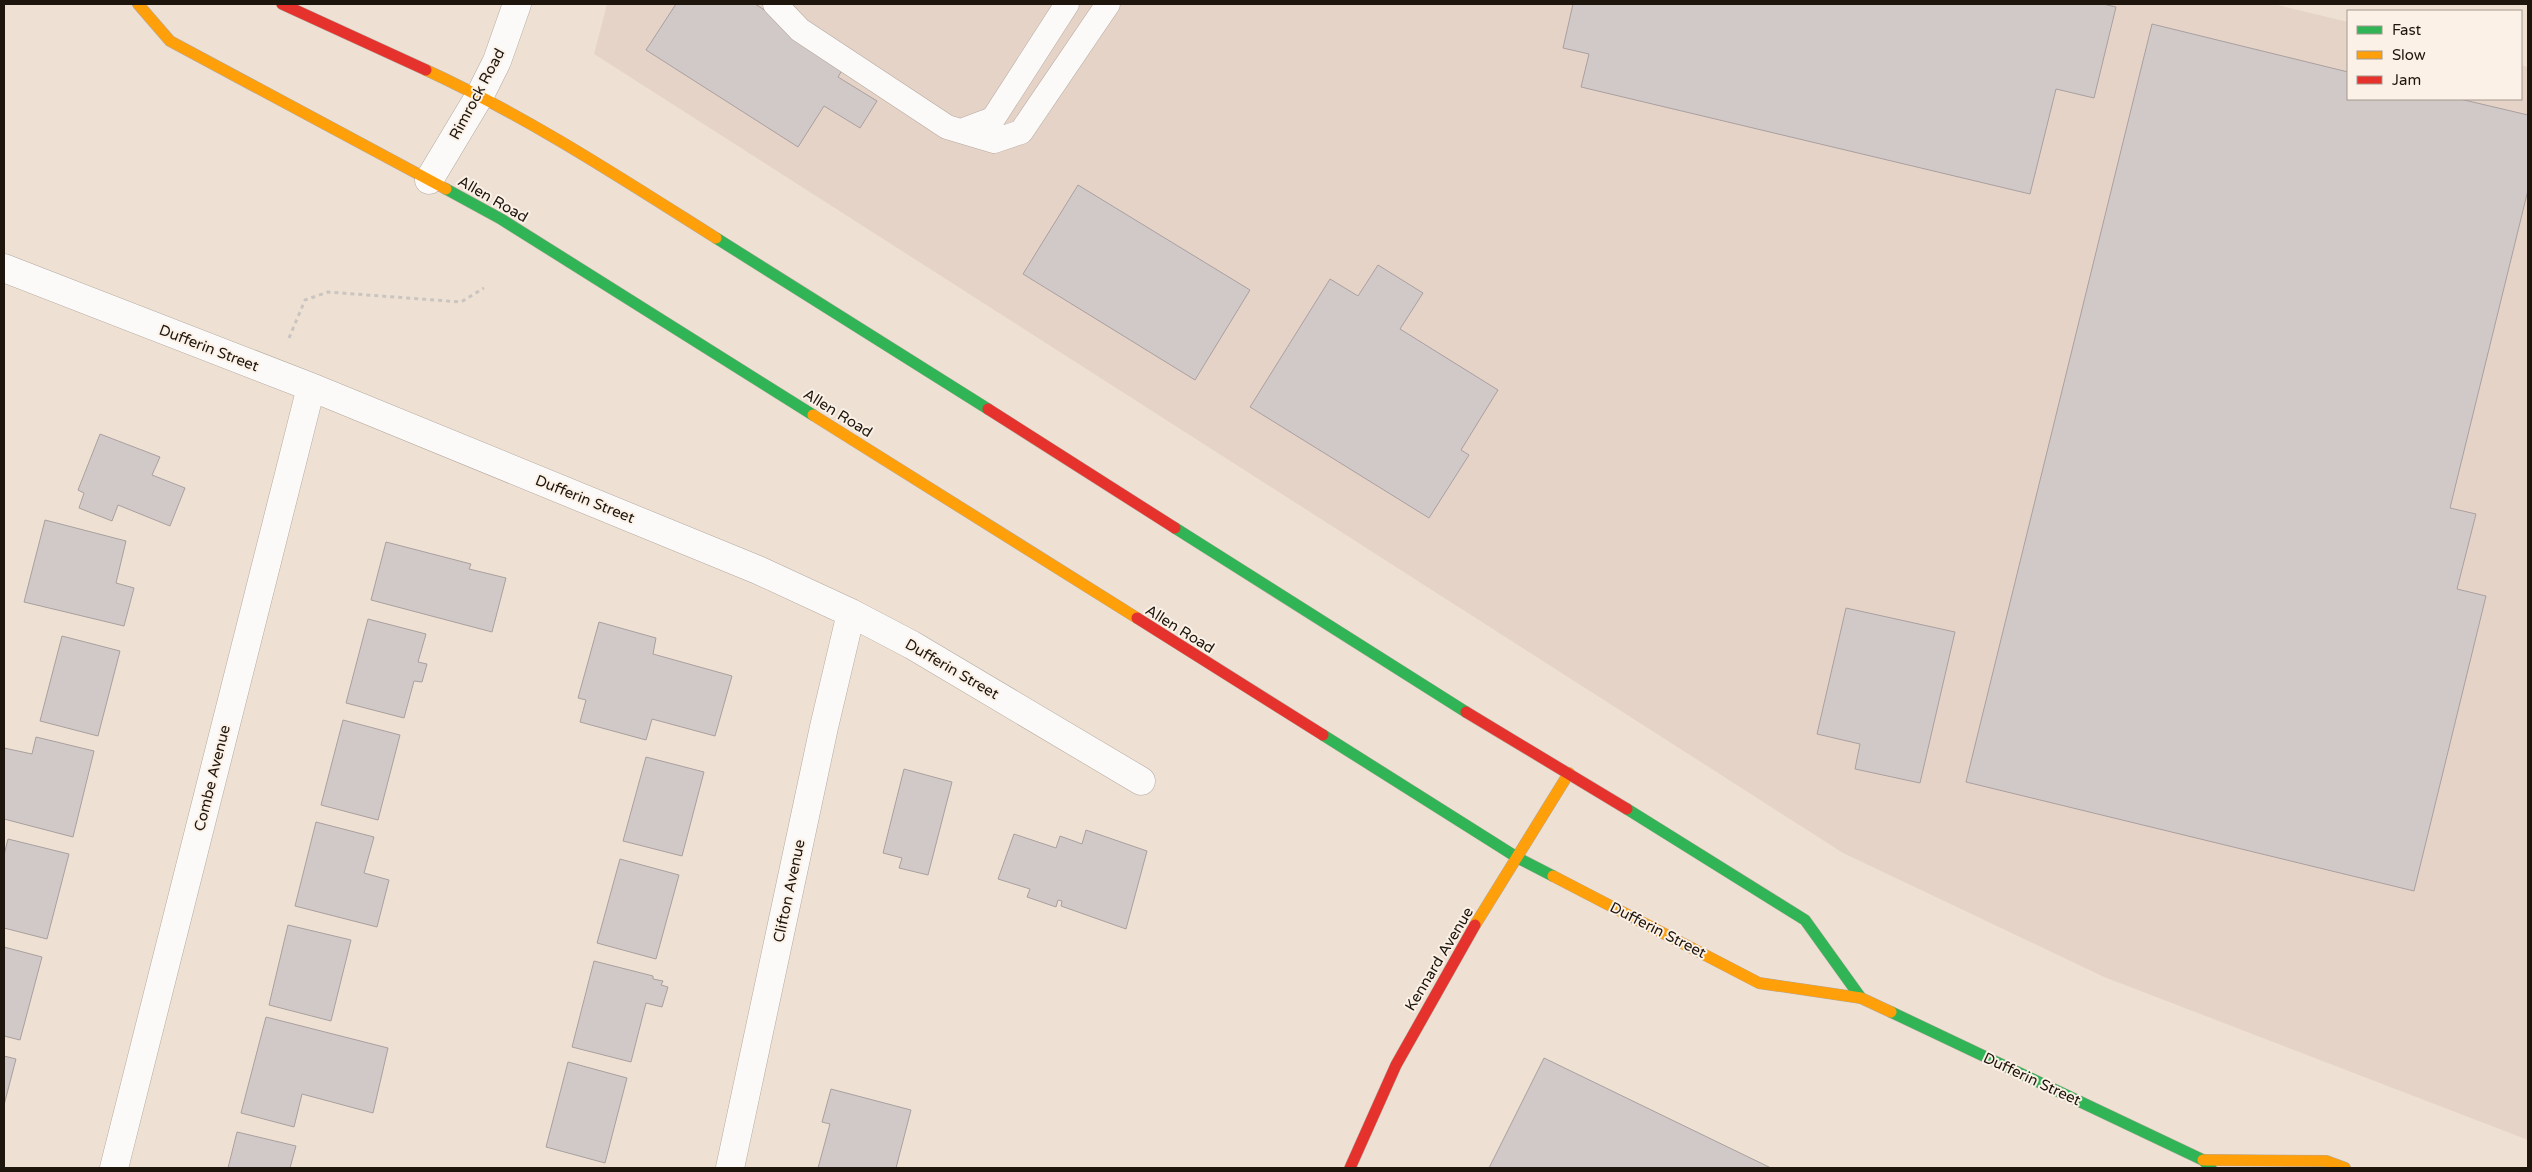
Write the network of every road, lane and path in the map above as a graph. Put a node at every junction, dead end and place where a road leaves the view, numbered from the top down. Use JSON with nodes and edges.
{"nodes":[{"id":1,"x":138,"y":4,"type":"edge"},
{"id":2,"x":282,"y":4,"type":"edge"},
{"id":3,"x":517,"y":4,"type":"edge"},
{"id":4,"x":775,"y":4,"type":"edge"},
{"id":5,"x":1067,"y":4,"type":"edge"},
{"id":6,"x":1108,"y":4,"type":"edge"},
{"id":7,"x":480,"y":96,"type":"junction"},
{"id":8,"x":961,"y":131,"type":"junction"},
{"id":9,"x":429,"y":180,"type":"junction"},
{"id":10,"x":4,"y":268,"type":"edge"},
{"id":11,"x":484,"y":288,"type":"dead end"},
{"id":12,"x":275,"y":373,"type":"junction"},
{"id":13,"x":311,"y":387,"type":"junction"},
{"id":14,"x":851,"y":614,"type":"junction"},
{"id":15,"x":1569,"y":773,"type":"junction"},
{"id":16,"x":1141,"y":781,"type":"dead end"},
{"id":17,"x":1518,"y":858,"type":"junction"},
{"id":18,"x":1861,"y":998,"type":"junction"},
{"id":19,"x":2207,"y":1164,"type":"edge"},
{"id":20,"x":114,"y":1168,"type":"edge"},
{"id":21,"x":730,"y":1168,"type":"edge"},
{"id":22,"x":1350,"y":1168,"type":"edge"},
{"id":23,"x":2345,"y":1168,"type":"edge"}],
"edges":[{"from":1,"to":9,"type":"main road","name":"Allen Road"},
{"from":2,"to":7,"type":"main road"},
{"from":3,"to":7,"type":"street","name":"Rimrock Road"},
{"from":4,"to":8,"type":"lane"},
{"from":5,"to":8,"type":"lane"},
{"from":6,"to":8,"type":"lane"},
{"from":7,"to":9,"type":"street","name":"Rimrock Road"},
{"from":7,"to":15,"type":"main road"},
{"from":9,"to":17,"type":"main road","name":"Allen Road"},
{"from":10,"to":12,"type":"street","name":"Dufferin Street"},
{"from":11,"to":12,"type":"path"},
{"from":12,"to":13,"type":"street","name":"Dufferin Street"},
{"from":13,"to":14,"type":"street","name":"Dufferin Street"},
{"from":13,"to":20,"type":"street","name":"Combe Avenue"},
{"from":14,"to":16,"type":"street","name":"Dufferin Street"},
{"from":14,"to":21,"type":"street","name":"Clifton Avenue"},
{"from":15,"to":17,"type":"main road","name":"Kennard Avenue"},
{"from":15,"to":18,"type":"main road","name":"Dufferin Street"},
{"from":17,"to":18,"type":"main road","name":"Dufferin Street"},
{"from":17,"to":22,"type":"main road","name":"Kennard Avenue"},
{"from":18,"to":19,"type":"main road","name":"Dufferin Street"},
{"from":19,"to":23,"type":"main road","name":"Dufferin Street"}]}
